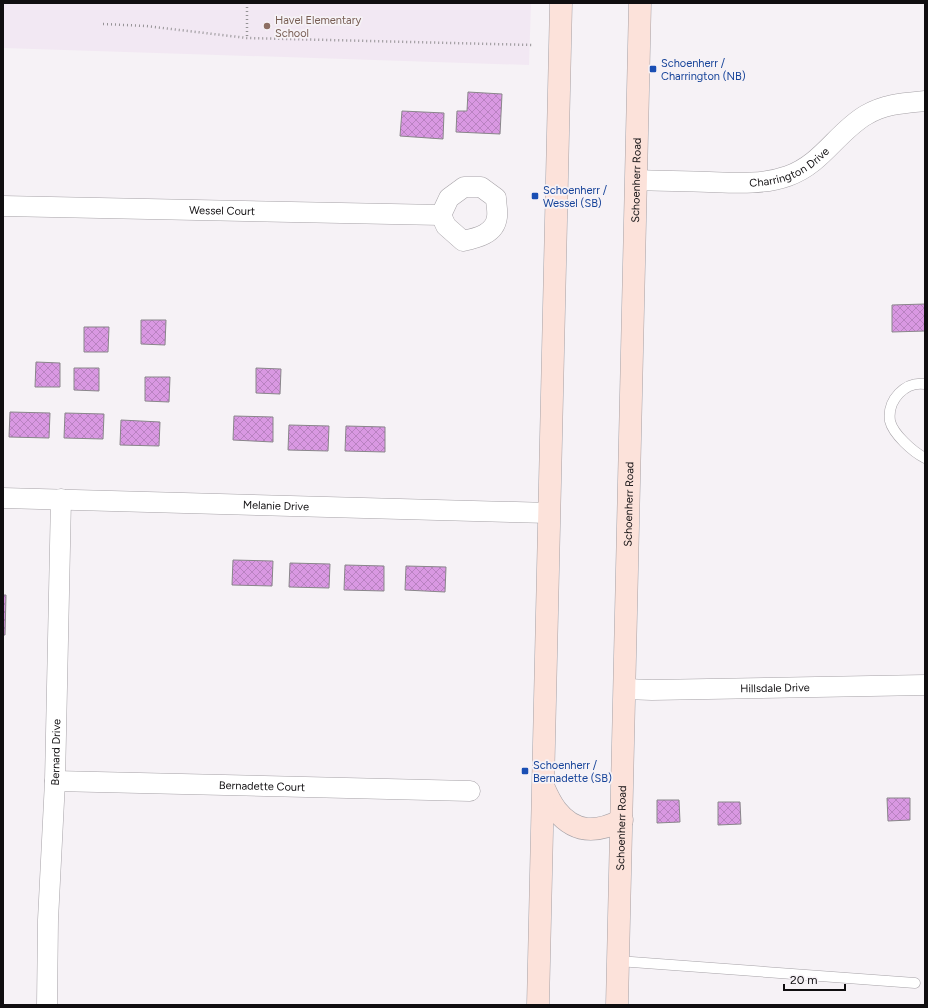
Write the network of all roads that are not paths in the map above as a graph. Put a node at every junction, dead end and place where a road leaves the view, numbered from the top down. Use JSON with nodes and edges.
{"nodes":[{"id":1,"x":561,"y":3,"type":"edge"},
{"id":2,"x":640,"y":3,"type":"edge"},
{"id":3,"x":925,"y":100,"type":"edge"},
{"id":4,"x":636,"y":180,"type":"junction"},
{"id":5,"x":3,"y":206,"type":"edge"},
{"id":6,"x":441,"y":215,"type":"dead end"},
{"id":7,"x":925,"y":384,"type":"edge"},
{"id":8,"x":925,"y":458,"type":"edge"},
{"id":9,"x":3,"y":498,"type":"edge"},
{"id":10,"x":61,"y":499,"type":"junction"},
{"id":11,"x":550,"y":512,"type":"junction"},
{"id":12,"x":925,"y":685,"type":"edge"},
{"id":13,"x":625,"y":689,"type":"junction"},
{"id":14,"x":55,"y":781,"type":"junction"},
{"id":15,"x":544,"y":788,"type":"junction"},
{"id":16,"x":470,"y":790,"type":"dead end"},
{"id":17,"x":622,"y":820,"type":"junction"},
{"id":18,"x":618,"y":961,"type":"junction"},
{"id":19,"x":915,"y":983,"type":"dead end"},
{"id":20,"x":47,"y":1005,"type":"edge"},
{"id":21,"x":538,"y":1005,"type":"edge"},
{"id":22,"x":617,"y":1005,"type":"edge"}],
"edges":[{"from":1,"to":11,"type":"main road"},
{"from":2,"to":4,"type":"main road","name":"Schoenherr Road"},
{"from":3,"to":4,"type":"street","name":"Charrington Drive"},
{"from":4,"to":13,"type":"main road","name":"Schoenherr Road"},
{"from":5,"to":6,"type":"street","name":"Wessel Court"},
{"from":7,"to":8,"type":"lane"},
{"from":9,"to":10,"type":"street","name":"Melanie Drive"},
{"from":10,"to":11,"type":"street","name":"Melanie Drive"},
{"from":10,"to":14,"type":"street","name":"Bernard Drive"},
{"from":11,"to":15,"type":"main road"},
{"from":12,"to":13,"type":"street","name":"Hillsdale Drive"},
{"from":13,"to":17,"type":"main road","name":"Schoenherr Road"},
{"from":14,"to":16,"type":"street","name":"Bernadette Court"},
{"from":14,"to":20,"type":"street","name":"Bernard Drive"},
{"from":15,"to":17,"type":"main road"},
{"from":15,"to":21,"type":"main road"},
{"from":17,"to":18,"type":"main road","name":"Schoenherr Road"},
{"from":18,"to":19,"type":"lane"},
{"from":18,"to":22,"type":"main road","name":"Schoenherr Road"}]}
